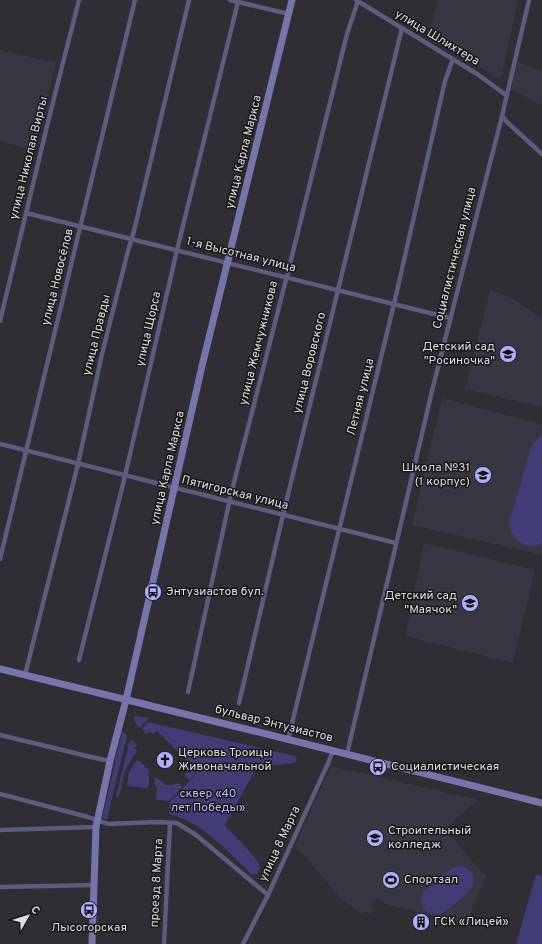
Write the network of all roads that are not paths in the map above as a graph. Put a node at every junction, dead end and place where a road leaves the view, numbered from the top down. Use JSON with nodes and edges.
{"nodes":[{"id":1,"x":79,"y":0,"type":"edge"},
{"id":2,"x":135,"y":0,"type":"edge"},
{"id":3,"x":189,"y":0,"type":"edge"},
{"id":4,"x":230,"y":0,"type":"edge"},
{"id":5,"x":292,"y":0,"type":"edge"},
{"id":6,"x":529,"y":0,"type":"edge"},
{"id":7,"x":357,"y":1,"type":"edge"},
{"id":8,"x":238,"y":2,"type":"junction"},
{"id":9,"x":288,"y":14,"type":"junction"},
{"id":10,"x":402,"y":28,"type":"junction"},
{"id":11,"x":453,"y":59,"type":"junction"},
{"id":12,"x":506,"y":95,"type":"junction"},
{"id":13,"x":502,"y":116,"type":"junction"},
{"id":14,"x":542,"y":154,"type":"edge"},
{"id":15,"x":26,"y":213,"type":"junction"},
{"id":16,"x":81,"y":227,"type":"junction"},
{"id":17,"x":132,"y":239,"type":"junction"},
{"id":18,"x":177,"y":250,"type":"junction"},
{"id":19,"x":228,"y":263,"type":"junction"},
{"id":20,"x":286,"y":277,"type":"junction"},
{"id":21,"x":338,"y":290,"type":"junction"},
{"id":22,"x":394,"y":304,"type":"junction"},
{"id":23,"x":450,"y":318,"type":"junction"},
{"id":24,"x":0,"y":321,"type":"edge"},
{"id":25,"x":0,"y":444,"type":"edge"},
{"id":26,"x":27,"y":451,"type":"junction"},
{"id":27,"x":78,"y":464,"type":"junction"},
{"id":28,"x":125,"y":476,"type":"junction"},
{"id":29,"x":175,"y":488,"type":"junction"},
{"id":30,"x":229,"y":502,"type":"junction"},
{"id":31,"x":283,"y":515,"type":"junction"},
{"id":32,"x":339,"y":529,"type":"junction"},
{"id":33,"x":396,"y":543,"type":"junction"},
{"id":34,"x":0,"y":560,"type":"edge"},
{"id":35,"x":79,"y":660,"type":"dead end"},
{"id":36,"x":0,"y":669,"type":"edge"},
{"id":37,"x":25,"y":675,"type":"junction"},
{"id":38,"x":188,"y":692,"type":"dead end"},
{"id":39,"x":126,"y":700,"type":"junction"},
{"id":40,"x":239,"y":703,"type":"dead end"},
{"id":41,"x":0,"y":735,"type":"edge"},
{"id":42,"x":288,"y":740,"type":"junction"},
{"id":43,"x":333,"y":750,"type":"junction"},
{"id":44,"x":347,"y":754,"type":"junction"},
{"id":45,"x":110,"y":760,"type":"junction"},
{"id":46,"x":0,"y":794,"type":"edge"},
{"id":47,"x":542,"y":803,"type":"edge"},
{"id":48,"x":170,"y":823,"type":"junction"},
{"id":49,"x":97,"y":824,"type":"junction"},
{"id":50,"x":0,"y":830,"type":"edge"},
{"id":51,"x":94,"y":885,"type":"junction"},
{"id":52,"x":0,"y":888,"type":"edge"},
{"id":53,"x":268,"y":895,"type":"junction"},
{"id":54,"x":92,"y":944,"type":"edge"},
{"id":55,"x":164,"y":944,"type":"edge"},
{"id":56,"x":243,"y":944,"type":"edge"}],
"edges":[{"from":1,"to":15,"type":"street","name":"улица Николая Вирты"},
{"from":2,"to":16,"type":"street","name":"улица Новосёлов"},
{"from":3,"to":17,"type":"street","name":"улица Правды"},
{"from":4,"to":8,"type":"street"},
{"from":5,"to":9,"type":"main road","name":"улица Карла Маркса"},
{"from":6,"to":12,"type":"street","name":"Социалистическая улица"},
{"from":7,"to":10,"type":"street","name":"улица Шлихтера"},
{"from":7,"to":20,"type":"street","name":"улица Жемчужникова"},
{"from":8,"to":9,"type":"street"},
{"from":8,"to":18,"type":"street","name":"улица Щорса"},
{"from":9,"to":19,"type":"main road","name":"улица Карла Маркса"},
{"from":10,"to":11,"type":"street","name":"улица Шлихтера"},
{"from":10,"to":21,"type":"street","name":"улица Воровского"},
{"from":11,"to":12,"type":"street","name":"улица Шлихтера"},
{"from":11,"to":22,"type":"street","name":"Летняя улица"},
{"from":12,"to":13,"type":"street","name":"Социалистическая улица"},
{"from":13,"to":14,"type":"street"},
{"from":13,"to":23,"type":"street","name":"Социалистическая улица"},
{"from":15,"to":16,"type":"street","name":"1-я Высотная улица"},
{"from":15,"to":24,"type":"street","name":"улица Николая Вирты"},
{"from":16,"to":17,"type":"street","name":"1-я Высотная улица"},
{"from":16,"to":26,"type":"street","name":"улица Новосёлов"},
{"from":17,"to":18,"type":"street","name":"1-я Высотная улица"},
{"from":17,"to":27,"type":"street","name":"улица Правды"},
{"from":18,"to":19,"type":"street","name":"1-я Высотная улица"},
{"from":18,"to":28,"type":"street","name":"улица Щорса"},
{"from":19,"to":20,"type":"street","name":"1-я Высотная улица"},
{"from":19,"to":29,"type":"main road","name":"улица Карла Маркса"},
{"from":20,"to":21,"type":"street","name":"1-я Высотная улица"},
{"from":20,"to":30,"type":"street","name":"улица Жемчужникова"},
{"from":21,"to":22,"type":"street","name":"1-я Высотная улица"},
{"from":21,"to":31,"type":"street","name":"улица Воровского"},
{"from":22,"to":23,"type":"street","name":"1-я Высотная улица"},
{"from":22,"to":32,"type":"street","name":"Летняя улица"},
{"from":23,"to":33,"type":"street","name":"Социалистическая улица"},
{"from":25,"to":26,"type":"street","name":"Пятигорская улица"},
{"from":26,"to":27,"type":"street","name":"Пятигорская улица"},
{"from":26,"to":34,"type":"street","name":"улица Новосёлов"},
{"from":27,"to":28,"type":"street","name":"Пятигорская улица"},
{"from":27,"to":37,"type":"street","name":"улица Правды"},
{"from":28,"to":29,"type":"street","name":"Пятигорская улица"},
{"from":28,"to":35,"type":"street","name":"улица Щорса"},
{"from":29,"to":30,"type":"street","name":"Пятигорская улица"},
{"from":29,"to":39,"type":"main road","name":"улица Карла Маркса"},
{"from":30,"to":31,"type":"street","name":"Пятигорская улица"},
{"from":30,"to":38,"type":"street","name":"улица Жемчужникова"},
{"from":31,"to":32,"type":"street","name":"Пятигорская улица"},
{"from":31,"to":40,"type":"street","name":"улица Воровского"},
{"from":32,"to":33,"type":"street","name":"Пятигорская улица"},
{"from":32,"to":42,"type":"street","name":"Летняя улица"},
{"from":33,"to":44,"type":"street","name":"Социалистическая улица"},
{"from":36,"to":37,"type":"main road","name":"бульвар Энтузиастов"},
{"from":37,"to":39,"type":"main road","name":"бульвар Энтузиастов"},
{"from":39,"to":42,"type":"main road","name":"бульвар Энтузиастов"},
{"from":39,"to":45,"type":"main road","name":"улица Карла Маркса"},
{"from":41,"to":45,"type":"street"},
{"from":42,"to":43,"type":"main road","name":"бульвар Энтузиастов"},
{"from":43,"to":44,"type":"main road","name":"бульвар Энтузиастов"},
{"from":43,"to":53,"type":"street","name":"улица 8 Марта"},
{"from":44,"to":47,"type":"main road","name":"бульвар Энтузиастов"},
{"from":45,"to":49,"type":"main road","name":"улица Карла Маркса"},
{"from":46,"to":49,"type":"street"},
{"from":48,"to":49,"type":"street"},
{"from":48,"to":53,"type":"street"},
{"from":48,"to":55,"type":"street","name":"проезд 8 Марта"},
{"from":49,"to":50,"type":"street"},
{"from":49,"to":51,"type":"main road","name":"улица Карла Маркса"},
{"from":51,"to":52,"type":"street"},
{"from":51,"to":54,"type":"main road","name":"улица Карла Маркса"},
{"from":53,"to":56,"type":"street","name":"улица 8 Марта"}]}
